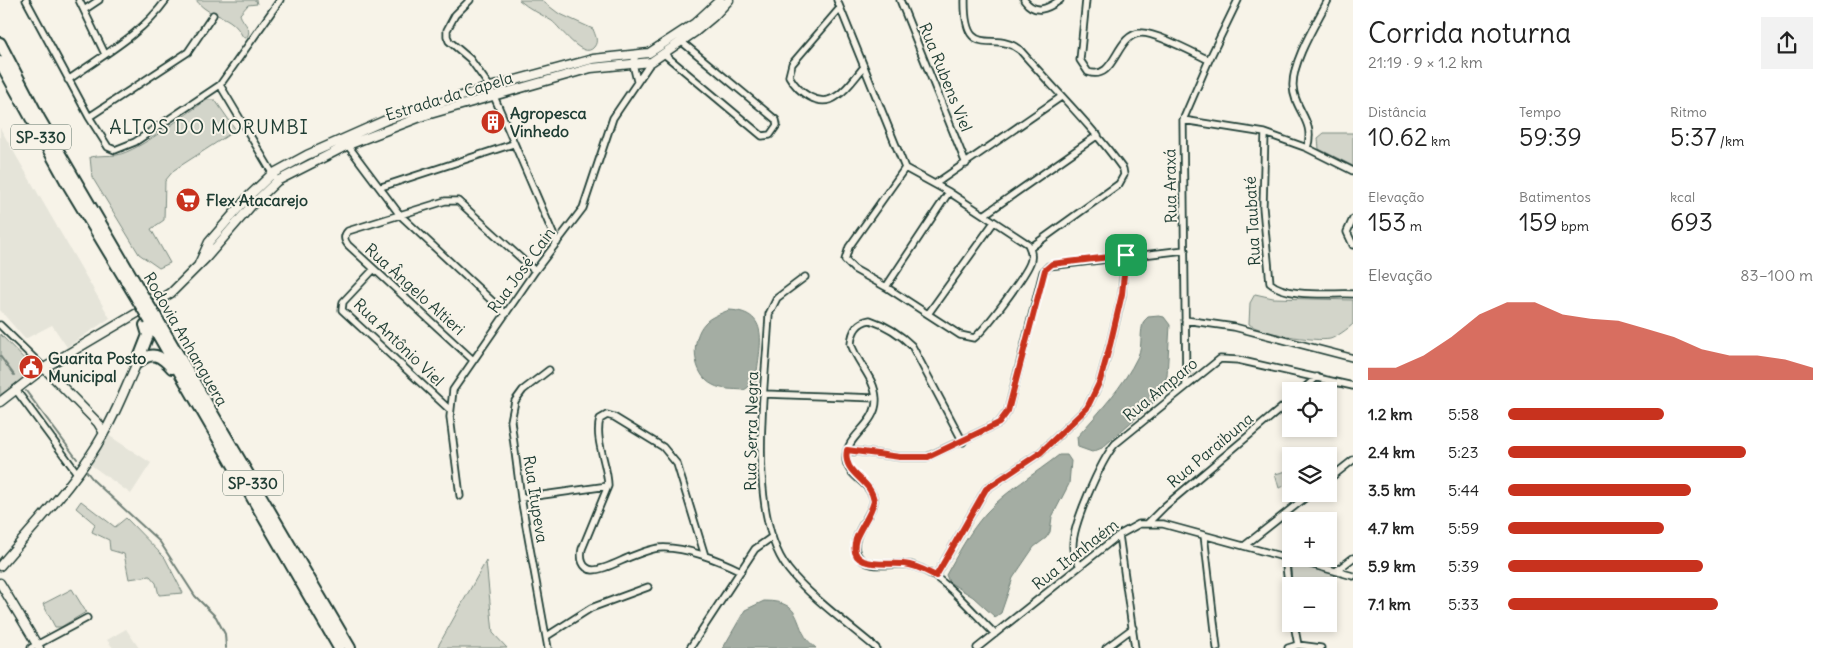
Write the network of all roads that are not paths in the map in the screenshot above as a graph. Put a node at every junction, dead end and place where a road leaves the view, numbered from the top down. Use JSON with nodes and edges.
{"nodes":[{"id":1,"x":26,"y":0,"type":"edge"},
{"id":2,"x":79,"y":0,"type":"edge"},
{"id":3,"x":99,"y":0,"type":"edge"},
{"id":4,"x":166,"y":0,"type":"edge"},
{"id":5,"x":280,"y":0,"type":"edge"},
{"id":6,"x":470,"y":0,"type":"edge"},
{"id":7,"x":720,"y":0,"type":"edge"},
{"id":8,"x":729,"y":0,"type":"edge"},
{"id":9,"x":837,"y":0,"type":"edge"},
{"id":10,"x":900,"y":0,"type":"edge"},
{"id":11,"x":965,"y":0,"type":"edge"},
{"id":12,"x":1024,"y":0,"type":"edge"},
{"id":13,"x":1060,"y":0,"type":"edge"},
{"id":14,"x":1086,"y":0,"type":"edge"},
{"id":15,"x":1238,"y":0,"type":"edge"},
{"id":16,"x":1328,"y":0,"type":"edge"},
{"id":17,"x":840,"y":8,"type":"junction"},
{"id":18,"x":84,"y":10,"type":"junction"},
{"id":19,"x":213,"y":15,"type":"dead end"},
{"id":20,"x":682,"y":42,"type":"junction"},
{"id":21,"x":0,"y":44,"type":"edge"},
{"id":22,"x":105,"y":54,"type":"junction"},
{"id":23,"x":664,"y":54,"type":"junction"},
{"id":24,"x":636,"y":55,"type":"junction"},
{"id":25,"x":1209,"y":60,"type":"junction"},
{"id":26,"x":0,"y":62,"type":"edge"},
{"id":27,"x":651,"y":62,"type":"junction"},
{"id":28,"x":633,"y":64,"type":"junction"},
{"id":29,"x":864,"y":67,"type":"junction"},
{"id":30,"x":635,"y":73,"type":"junction"},
{"id":31,"x":643,"y":75,"type":"junction"},
{"id":32,"x":68,"y":80,"type":"junction"},
{"id":33,"x":637,"y":81,"type":"junction"},
{"id":34,"x":220,"y":85,"type":"junction"},
{"id":35,"x":490,"y":87,"type":"junction"},
{"id":36,"x":494,"y":97,"type":"junction"},
{"id":37,"x":1061,"y":97,"type":"junction"},
{"id":38,"x":89,"y":117,"type":"junction"},
{"id":39,"x":1183,"y":120,"type":"junction"},
{"id":40,"x":1265,"y":133,"type":"junction"},
{"id":41,"x":1098,"y":135,"type":"junction"},
{"id":42,"x":346,"y":142,"type":"junction"},
{"id":43,"x":513,"y":144,"type":"junction"},
{"id":44,"x":1307,"y":148,"type":"junction"},
{"id":45,"x":966,"y":164,"type":"junction"},
{"id":46,"x":905,"y":168,"type":"junction"},
{"id":47,"x":1353,"y":171,"type":"edge"},
{"id":48,"x":272,"y":174,"type":"junction"},
{"id":49,"x":277,"y":182,"type":"junction"},
{"id":50,"x":935,"y":184,"type":"junction"},
{"id":51,"x":381,"y":187,"type":"junction"},
{"id":52,"x":949,"y":192,"type":"junction"},
{"id":53,"x":400,"y":215,"type":"junction"},
{"id":54,"x":984,"y":215,"type":"junction"},
{"id":55,"x":1353,"y":219,"type":"edge"},
{"id":56,"x":994,"y":222,"type":"junction"},
{"id":57,"x":557,"y":243,"type":"junction"},
{"id":58,"x":1353,"y":245,"type":"edge"},
{"id":59,"x":1029,"y":246,"type":"junction"},
{"id":60,"x":1185,"y":250,"type":"junction"},
{"id":61,"x":1126,"y":255,"type":"junction"},
{"id":62,"x":199,"y":264,"type":"junction"},
{"id":63,"x":374,"y":269,"type":"junction"},
{"id":64,"x":535,"y":272,"type":"junction"},
{"id":65,"x":805,"y":277,"type":"dead end"},
{"id":66,"x":886,"y":287,"type":"junction"},
{"id":67,"x":1353,"y":294,"type":"edge"},
{"id":68,"x":138,"y":300,"type":"junction"},
{"id":69,"x":506,"y":314,"type":"junction"},
{"id":70,"x":928,"y":314,"type":"junction"},
{"id":71,"x":1185,"y":320,"type":"junction"},
{"id":72,"x":150,"y":321,"type":"junction"},
{"id":73,"x":0,"y":325,"type":"edge"},
{"id":74,"x":1353,"y":358,"type":"edge"},
{"id":75,"x":474,"y":360,"type":"junction"},
{"id":76,"x":137,"y":363,"type":"junction"},
{"id":77,"x":44,"y":368,"type":"junction"},
{"id":78,"x":550,"y":370,"type":"dead end"},
{"id":79,"x":1317,"y":377,"type":"junction"},
{"id":80,"x":1311,"y":382,"type":"edge"},
{"id":81,"x":1186,"y":385,"type":"junction"},
{"id":82,"x":1353,"y":386,"type":"edge"},
{"id":83,"x":16,"y":390,"type":"junction"},
{"id":84,"x":191,"y":392,"type":"junction"},
{"id":85,"x":764,"y":394,"type":"junction"},
{"id":86,"x":876,"y":398,"type":"junction"},
{"id":87,"x":0,"y":402,"type":"edge"},
{"id":88,"x":1282,"y":408,"type":"edge"},
{"id":89,"x":450,"y":410,"type":"junction"},
{"id":90,"x":113,"y":414,"type":"junction"},
{"id":91,"x":98,"y":423,"type":"junction"},
{"id":92,"x":104,"y":433,"type":"junction"},
{"id":93,"x":962,"y":442,"type":"junction"},
{"id":94,"x":847,"y":450,"type":"junction"},
{"id":95,"x":1353,"y":460,"type":"edge"},
{"id":96,"x":77,"y":473,"type":"junction"},
{"id":97,"x":1337,"y":473,"type":"edge"},
{"id":98,"x":608,"y":486,"type":"junction"},
{"id":99,"x":460,"y":496,"type":"dead end"},
{"id":100,"x":521,"y":498,"type":"junction"},
{"id":101,"x":1300,"y":502,"type":"edge"},
{"id":102,"x":1148,"y":523,"type":"junction"},
{"id":103,"x":1119,"y":535,"type":"junction"},
{"id":104,"x":1204,"y":535,"type":"junction"},
{"id":105,"x":772,"y":537,"type":"junction"},
{"id":106,"x":1244,"y":546,"type":"junction"},
{"id":107,"x":705,"y":556,"type":"junction"},
{"id":108,"x":1282,"y":556,"type":"edge"},
{"id":109,"x":1353,"y":558,"type":"edge"},
{"id":110,"x":0,"y":566,"type":"edge"},
{"id":111,"x":1080,"y":566,"type":"junction"},
{"id":112,"x":1322,"y":567,"type":"edge"},
{"id":113,"x":741,"y":571,"type":"junction"},
{"id":114,"x":1336,"y":571,"type":"junction"},
{"id":115,"x":936,"y":576,"type":"junction"},
{"id":116,"x":1353,"y":576,"type":"edge"},
{"id":117,"x":0,"y":583,"type":"edge"},
{"id":118,"x":648,"y":587,"type":"dead end"},
{"id":119,"x":87,"y":618,"type":"dead end"},
{"id":120,"x":1133,"y":628,"type":"junction"},
{"id":121,"x":1296,"y":632,"type":"edge"},
{"id":122,"x":996,"y":634,"type":"junction"},
{"id":123,"x":547,"y":636,"type":"junction"},
{"id":124,"x":1298,"y":644,"type":"junction"},
{"id":125,"x":36,"y":647,"type":"edge"},
{"id":126,"x":339,"y":648,"type":"edge"},
{"id":127,"x":350,"y":648,"type":"edge"},
{"id":128,"x":548,"y":648,"type":"edge"},
{"id":129,"x":690,"y":648,"type":"edge"},
{"id":130,"x":876,"y":648,"type":"edge"},
{"id":131,"x":977,"y":648,"type":"edge"},
{"id":132,"x":1106,"y":648,"type":"edge"},
{"id":133,"x":1136,"y":648,"type":"edge"},
{"id":134,"x":1217,"y":648,"type":"edge"},
{"id":135,"x":1288,"y":648,"type":"edge"},
{"id":136,"x":1320,"y":648,"type":"edge"}],
"edges":[{"from":1,"to":32,"type":"street"},
{"from":2,"to":18,"type":"street"},
{"from":3,"to":18,"type":"street"},
{"from":4,"to":22,"type":"street"},
{"from":5,"to":34,"type":"street"},
{"from":6,"to":35,"type":"street"},
{"from":7,"to":24,"type":"main road","name":"Estrada da Capela"},
{"from":8,"to":20,"type":"main road","name":"Estrada da Capela"},
{"from":9,"to":17,"type":"street"},
{"from":10,"to":45,"type":"street","name":"Rua Rubens Viel"},
{"from":11,"to":37,"type":"street"},
{"from":12,"to":13,"type":"street"},
{"from":14,"to":25,"type":"street"},
{"from":15,"to":25,"type":"street","name":"Rua Araxá"},
{"from":16,"to":44,"type":"street"},
{"from":17,"to":29,"type":"street"},
{"from":17,"to":29,"type":"street"},
{"from":18,"to":22,"type":"street"},
{"from":19,"to":38,"type":"street"},
{"from":20,"to":23,"type":"main road","name":"Estrada da Capela"},
{"from":20,"to":23,"type":"street"},
{"from":21,"to":68,"type":"highway","name":"Rodovia Anhanguera","number":"SP-330"},
{"from":22,"to":32,"type":"street"},
{"from":23,"to":27,"type":"main road","name":"Estrada da Capela"},
{"from":24,"to":28,"type":"street"},
{"from":24,"to":35,"type":"main road","name":"Estrada da Capela"},
{"from":25,"to":39,"type":"street","name":"Rua Araxá"},
{"from":26,"to":68,"type":"highway","name":"Rodovia Anhanguera","number":"SP-330"},
{"from":27,"to":28,"type":"main road","name":"Estrada da Capela"},
{"from":27,"to":31,"type":"street","name":"Rua José Cain"},
{"from":28,"to":30,"type":"street"},
{"from":28,"to":36,"type":"main road","name":"Estrada da Capela"},
{"from":29,"to":46,"type":"street"},
{"from":30,"to":31,"type":"street"},
{"from":30,"to":33,"type":"street"},
{"from":31,"to":33,"type":"street","name":"Rua José Cain"},
{"from":32,"to":38,"type":"street"},
{"from":33,"to":57,"type":"street","name":"Rua José Cain"},
{"from":34,"to":38,"type":"street"},
{"from":34,"to":48,"type":"street"},
{"from":35,"to":36,"type":"street"},
{"from":35,"to":42,"type":"main road","name":"Estrada da Capela"},
{"from":36,"to":42,"type":"main road","name":"Estrada da Capela"},
{"from":36,"to":43,"type":"street"},
{"from":37,"to":41,"type":"street"},
{"from":37,"to":45,"type":"street"},
{"from":39,"to":40,"type":"street"},
{"from":39,"to":60,"type":"street","name":"Rua Araxá"},
{"from":40,"to":44,"type":"street"},
{"from":40,"to":67,"type":"street","name":"Rua Taubaté"},
{"from":41,"to":54,"type":"street"},
{"from":41,"to":59,"type":"street"},
{"from":42,"to":48,"type":"main road","name":"Estrada da Capela"},
{"from":42,"to":49,"type":"main road","name":"Estrada da Capela"},
{"from":42,"to":51,"type":"street"},
{"from":43,"to":51,"type":"street"},
{"from":43,"to":57,"type":"street"},
{"from":44,"to":47,"type":"street"},
{"from":45,"to":50,"type":"street"},
{"from":46,"to":50,"type":"street"},
{"from":46,"to":66,"type":"street"},
{"from":48,"to":49,"type":"street"},
{"from":48,"to":62,"type":"main road","name":"Estrada da Capela"},
{"from":49,"to":62,"type":"main road","name":"Estrada da Capela"},
{"from":50,"to":52,"type":"street"},
{"from":51,"to":53,"type":"street"},
{"from":52,"to":54,"type":"street"},
{"from":52,"to":66,"type":"street"},
{"from":53,"to":63,"type":"street","name":"Rua Ângelo Altieri"},
{"from":53,"to":64,"type":"street"},
{"from":53,"to":69,"type":"street"},
{"from":54,"to":56,"type":"street"},
{"from":55,"to":58,"type":"street"},
{"from":56,"to":59,"type":"street"},
{"from":56,"to":70,"type":"street"},
{"from":57,"to":64,"type":"street","name":"Rua José Cain"},
{"from":59,"to":70,"type":"street"},
{"from":60,"to":61,"type":"street"},
{"from":60,"to":71,"type":"street","name":"Rua Araxá"},
{"from":61,"to":93,"type":"street"},
{"from":61,"to":115,"type":"street"},
{"from":62,"to":77,"type":"main road","name":"Estrada da Capela"},
{"from":63,"to":75,"type":"street","name":"Rua Ângelo Altieri"},
{"from":63,"to":89,"type":"street","name":"Rua Antônio Viel"},
{"from":64,"to":69,"type":"street","name":"Rua José Cain"},
{"from":65,"to":85,"type":"street","name":"Rua Serra Negra"},
{"from":66,"to":70,"type":"street"},
{"from":68,"to":72,"type":"highway","name":"Rodovia Anhanguera","number":"SP-330","bridge":true},
{"from":69,"to":75,"type":"street","name":"Rua José Cain"},
{"from":71,"to":74,"type":"street"},
{"from":71,"to":81,"type":"street","name":"Rua Araxá"},
{"from":72,"to":76,"type":"highway"},
{"from":72,"to":84,"type":"highway","name":"Rodovia Anhanguera","number":"SP-330"},
{"from":72,"to":127,"type":"highway","name":"Rodovia Anhanguera","number":"SP-330"},
{"from":73,"to":77,"type":"street"},
{"from":75,"to":89,"type":"street","name":"Rua José Cain"},
{"from":76,"to":84,"type":"highway"},
{"from":76,"to":90,"type":"main road"},
{"from":77,"to":83,"type":"main road","name":"Estrada da Capela"},
{"from":77,"to":91,"type":"main road"},
{"from":78,"to":100,"type":"street","name":"Rua Itupeva"},
{"from":79,"to":80,"type":"street"},
{"from":79,"to":81,"type":"street","name":"Rua Amparo"},
{"from":79,"to":82,"type":"street","name":"Rua Amparo"},
{"from":81,"to":111,"type":"street","name":"Rua Amparo"},
{"from":83,"to":87,"type":"main road","name":"Estrada da Capela"},
{"from":83,"to":96,"type":"street"},
{"from":84,"to":126,"type":"highway","name":"Rodovia Anhanguera","number":"SP-330"},
{"from":85,"to":86,"type":"street"},
{"from":85,"to":105,"type":"street","name":"Rua Serra Negra"},
{"from":86,"to":93,"type":"street"},
{"from":86,"to":94,"type":"street"},
{"from":88,"to":102,"type":"street","name":"Rua Paraibuna"},
{"from":89,"to":99,"type":"street","name":"Rua José Cain"},
{"from":90,"to":91,"type":"main road"},
{"from":90,"to":92,"type":"main road"},
{"from":91,"to":92,"type":"main road"},
{"from":92,"to":96,"type":"main road"},
{"from":93,"to":94,"type":"street"},
{"from":94,"to":115,"type":"street"},
{"from":95,"to":97,"type":"street"},
{"from":96,"to":110,"type":"main road"},
{"from":98,"to":100,"type":"street"},
{"from":98,"to":107,"type":"street"},
{"from":98,"to":107,"type":"street"},
{"from":100,"to":123,"type":"street","name":"Rua Itupeva"},
{"from":101,"to":106,"type":"street"},
{"from":102,"to":103,"type":"street","name":"Rua Itanhaém"},
{"from":102,"to":104,"type":"street","name":"Rua Itanhaém"},
{"from":103,"to":111,"type":"street","name":"Rua Itanhaém"},
{"from":103,"to":120,"type":"street"},
{"from":104,"to":106,"type":"street","name":"Rua Itanhaém"},
{"from":104,"to":134,"type":"street"},
{"from":105,"to":113,"type":"street"},
{"from":105,"to":130,"type":"street","name":"Rua Serra Negra"},
{"from":106,"to":108,"type":"street","name":"Rua Itanhaém"},
{"from":107,"to":113,"type":"street"},
{"from":109,"to":114,"type":"street"},
{"from":111,"to":122,"type":"street","name":"Rua Itanhaém"},
{"from":112,"to":114,"type":"street","name":"Rua Itanhaém"},
{"from":113,"to":129,"type":"street"},
{"from":114,"to":116,"type":"street","name":"Rua Itanhaém"},
{"from":115,"to":122,"type":"street"},
{"from":117,"to":125,"type":"main road"},
{"from":118,"to":123,"type":"street"},
{"from":119,"to":125,"type":"street"},
{"from":120,"to":132,"type":"street"},
{"from":120,"to":133,"type":"street"},
{"from":121,"to":124,"type":"street"},
{"from":122,"to":131,"type":"street","name":"Rua Itanhaém"},
{"from":123,"to":128,"type":"street","name":"Rua Itupeva"},
{"from":124,"to":135,"type":"street"},
{"from":124,"to":136,"type":"street"}]}
